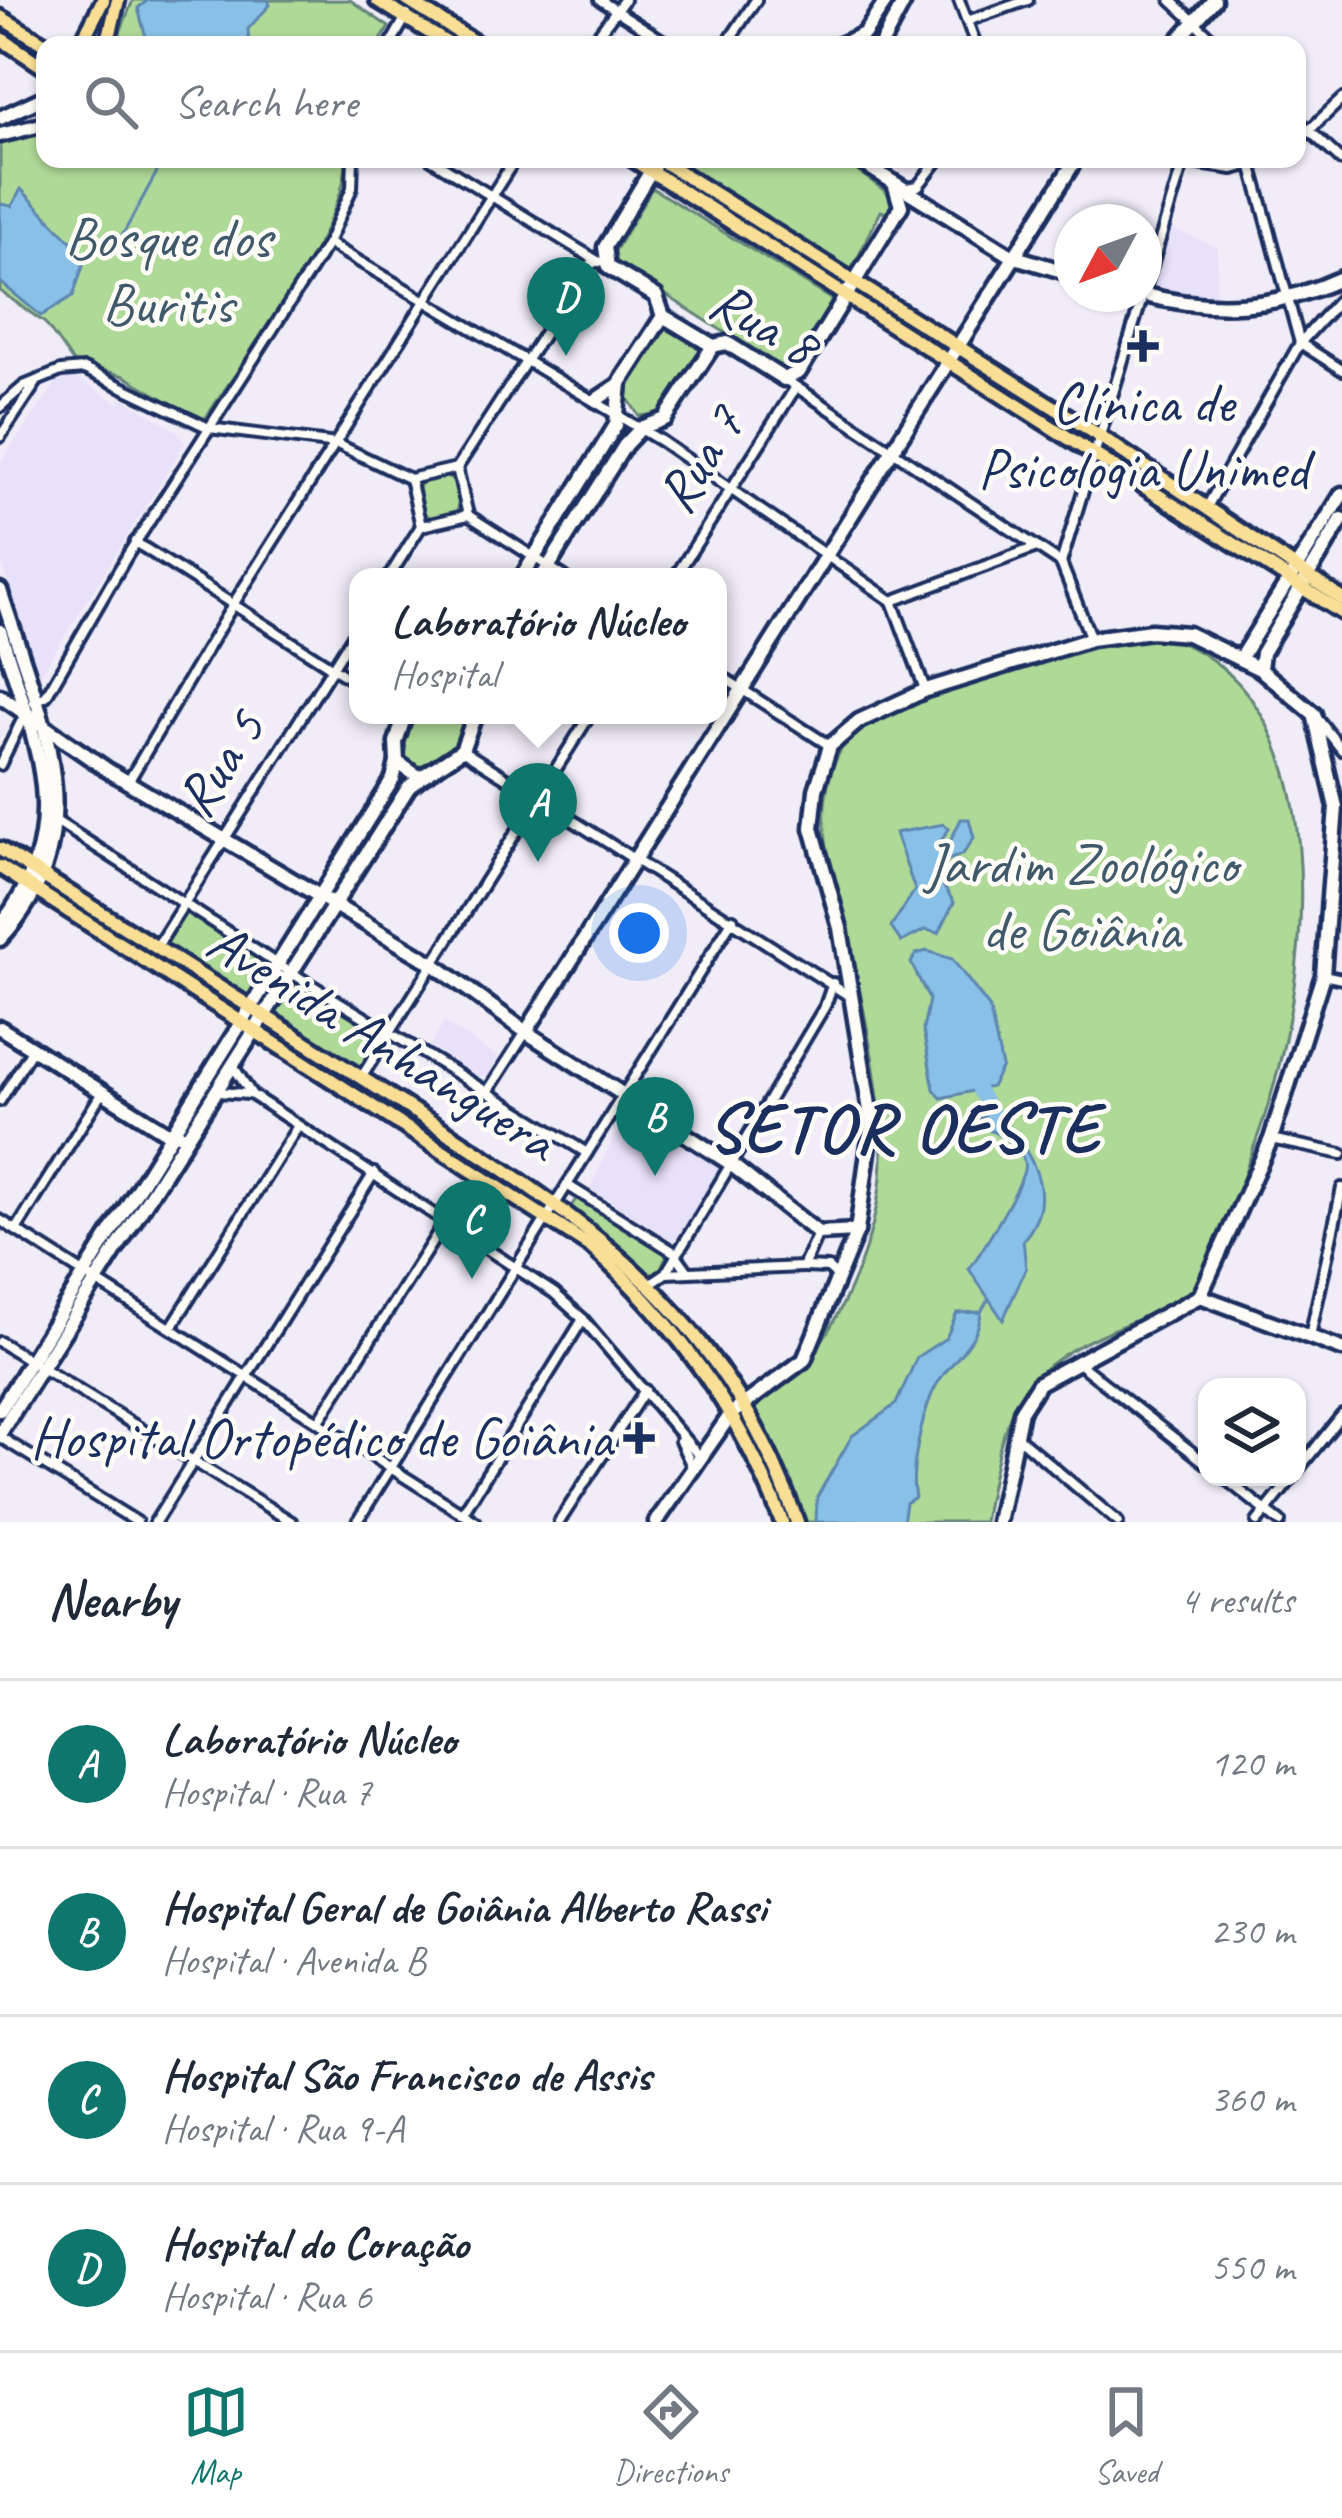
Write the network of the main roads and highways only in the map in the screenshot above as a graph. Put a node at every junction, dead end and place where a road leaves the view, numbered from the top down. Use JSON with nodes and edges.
{"nodes":[{"id":1,"x":103,"y":0,"type":"edge"},
{"id":2,"x":118,"y":0,"type":"edge"},
{"id":3,"x":377,"y":0,"type":"edge"},
{"id":4,"x":887,"y":0,"type":"edge"},
{"id":5,"x":905,"y":0,"type":"edge"},
{"id":6,"x":1214,"y":0,"type":"edge"},
{"id":7,"x":412,"y":1,"type":"edge"},
{"id":8,"x":0,"y":16,"type":"edge"},
{"id":9,"x":85,"y":36,"type":"edge"},
{"id":10,"x":109,"y":36,"type":"edge"},
{"id":11,"x":436,"y":36,"type":"edge"},
{"id":12,"x":465,"y":36,"type":"edge"},
{"id":13,"x":860,"y":36,"type":"edge"},
{"id":14,"x":886,"y":36,"type":"edge"},
{"id":15,"x":1182,"y":36,"type":"edge"},
{"id":16,"x":0,"y":38,"type":"edge"},
{"id":17,"x":36,"y":38,"type":"edge"},
{"id":18,"x":36,"y":62,"type":"edge"},
{"id":19,"x":36,"y":102,"type":"edge"},
{"id":20,"x":0,"y":118,"type":"edge"},
{"id":21,"x":36,"y":126,"type":"edge"},
{"id":22,"x":0,"y":135,"type":"edge"},
{"id":23,"x":653,"y":168,"type":"edge"},
{"id":24,"x":664,"y":168,"type":"edge"},
{"id":25,"x":871,"y":168,"type":"edge"},
{"id":26,"x":1070,"y":168,"type":"edge"},
{"id":27,"x":900,"y":186,"type":"junction"},
{"id":28,"x":1012,"y":256,"type":"junction"},
{"id":29,"x":1054,"y":269,"type":"edge"},
{"id":30,"x":1342,"y":278,"type":"edge"},
{"id":31,"x":852,"y":289,"type":"junction"},
{"id":32,"x":1162,"y":299,"type":"edge"},
{"id":33,"x":663,"y":316,"type":"junction"},
{"id":34,"x":957,"y":345,"type":"junction"},
{"id":35,"x":712,"y":346,"type":"junction"},
{"id":36,"x":948,"y":359,"type":"junction"},
{"id":37,"x":620,"y":383,"type":"junction"},
{"id":38,"x":790,"y":383,"type":"joint"},
{"id":39,"x":596,"y":400,"type":"road end"},
{"id":40,"x":665,"y":418,"type":"junction"},
{"id":41,"x":661,"y":441,"type":"road end"},
{"id":42,"x":1342,"y":494,"type":"edge"},
{"id":43,"x":1342,"y":519,"type":"edge"},
{"id":44,"x":528,"y":568,"type":"edge"},
{"id":45,"x":548,"y":568,"type":"edge"},
{"id":46,"x":1298,"y":578,"type":"junction"},
{"id":47,"x":0,"y":590,"type":"edge"},
{"id":48,"x":1342,"y":598,"type":"edge"},
{"id":49,"x":1342,"y":613,"type":"edge"},
{"id":50,"x":0,"y":631,"type":"edge"},
{"id":51,"x":1256,"y":649,"type":"junction"},
{"id":52,"x":1241,"y":657,"type":"junction"},
{"id":53,"x":10,"y":663,"type":"junction"},
{"id":54,"x":1260,"y":669,"type":"junction"},
{"id":55,"x":0,"y":676,"type":"edge"},
{"id":56,"x":0,"y":696,"type":"edge"},
{"id":57,"x":727,"y":709,"type":"edge"},
{"id":58,"x":31,"y":710,"type":"junction"},
{"id":59,"x":402,"y":724,"type":"edge"},
{"id":60,"x":473,"y":724,"type":"edge"},
{"id":61,"x":717,"y":724,"type":"edge"},
{"id":62,"x":397,"y":762,"type":"junction"},
{"id":63,"x":420,"y":778,"type":"junction"},
{"id":64,"x":1339,"y":805,"type":"edge"},
{"id":65,"x":0,"y":849,"type":"edge"},
{"id":66,"x":0,"y":867,"type":"edge"},
{"id":67,"x":36,"y":881,"type":"junction"},
{"id":68,"x":321,"y":895,"type":"junction"},
{"id":69,"x":336,"y":905,"type":"junction"},
{"id":70,"x":1337,"y":906,"type":"edge"},
{"id":71,"x":0,"y":926,"type":"edge"},
{"id":72,"x":0,"y":939,"type":"edge"},
{"id":73,"x":247,"y":1014,"type":"junction"},
{"id":74,"x":265,"y":1016,"type":"junction"},
{"id":75,"x":0,"y":1028,"type":"edge"},
{"id":76,"x":256,"y":1029,"type":"junction"},
{"id":77,"x":526,"y":1032,"type":"junction"},
{"id":78,"x":183,"y":1135,"type":"junction"},
{"id":79,"x":857,"y":1231,"type":"junction"},
{"id":80,"x":1200,"y":1296,"type":"junction"},
{"id":81,"x":1342,"y":1349,"type":"edge"},
{"id":82,"x":37,"y":1363,"type":"junction"},
{"id":83,"x":743,"y":1403,"type":"junction"},
{"id":84,"x":0,"y":1410,"type":"edge"},
{"id":85,"x":731,"y":1414,"type":"junction"},
{"id":86,"x":0,"y":1435,"type":"edge"},
{"id":87,"x":656,"y":1522,"type":"edge"},
{"id":88,"x":782,"y":1522,"type":"edge"},
{"id":89,"x":797,"y":1522,"type":"edge"},
{"id":90,"x":998,"y":1522,"type":"edge"}],
"edges":[{"from":1,"to":9,"type":"main road"},
{"from":2,"to":10,"type":"main road"},
{"from":3,"to":11,"type":"main road"},
{"from":4,"to":13,"type":"main road"},
{"from":5,"to":14,"type":"main road"},
{"from":6,"to":15,"type":"main road"},
{"from":7,"to":12,"type":"main road"},
{"from":8,"to":17,"type":"main road"},
{"from":16,"to":18,"type":"main road"},
{"from":19,"to":20,"type":"main road"},
{"from":21,"to":22,"type":"main road"},
{"from":23,"to":33,"type":"main road","name":"Rua 8"},
{"from":24,"to":31,"type":"main road"},
{"from":25,"to":27,"type":"main road"},
{"from":26,"to":28,"type":"main road"},
{"from":27,"to":28,"type":"main road"},
{"from":27,"to":31,"type":"main road","name":"Rua 7"},
{"from":28,"to":29,"type":"main road"},
{"from":28,"to":34,"type":"main road"},
{"from":30,"to":32,"type":"main road"},
{"from":31,"to":34,"type":"main road"},
{"from":31,"to":36,"type":"main road"},
{"from":31,"to":38,"type":"main road","name":"Rua 7"},
{"from":33,"to":35,"type":"main road","name":"Rua 8"},
{"from":33,"to":37,"type":"main road"},
{"from":34,"to":36,"type":"main road"},
{"from":34,"to":46,"type":"main road"},
{"from":35,"to":38,"type":"main road","name":"Rua 8"},
{"from":35,"to":40,"type":"main road"},
{"from":36,"to":46,"type":"main road"},
{"from":36,"to":57,"type":"main road"},
{"from":37,"to":39,"type":"main road"},
{"from":37,"to":44,"type":"main road"},
{"from":40,"to":41,"type":"main road"},
{"from":40,"to":45,"type":"main road"},
{"from":42,"to":46,"type":"main road"},
{"from":43,"to":46,"type":"main road"},
{"from":46,"to":48,"type":"main road"},
{"from":46,"to":49,"type":"main road"},
{"from":46,"to":51,"type":"main road"},
{"from":47,"to":58,"type":"main road"},
{"from":50,"to":53,"type":"main road"},
{"from":51,"to":52,"type":"main road"},
{"from":51,"to":54,"type":"main road"},
{"from":52,"to":54,"type":"main road"},
{"from":52,"to":79,"type":"main road"},
{"from":53,"to":55,"type":"main road"},
{"from":53,"to":58,"type":"main road"},
{"from":54,"to":64,"type":"main road"},
{"from":56,"to":58,"type":"main road"},
{"from":58,"to":67,"type":"main road"},
{"from":58,"to":67,"type":"main road"},
{"from":58,"to":68,"type":"main road"},
{"from":59,"to":62,"type":"main road"},
{"from":60,"to":63,"type":"main road"},
{"from":61,"to":77,"type":"main road"},
{"from":62,"to":63,"type":"main road"},
{"from":62,"to":68,"type":"main road"},
{"from":63,"to":69,"type":"main road"},
{"from":64,"to":70,"type":"main road"},
{"from":65,"to":67,"type":"main road","name":"Avenida Anhanguera"},
{"from":66,"to":67,"type":"main road","name":"Avenida Anhanguera"},
{"from":67,"to":71,"type":"main road"},
{"from":67,"to":72,"type":"main road"},
{"from":67,"to":73,"type":"main road","name":"Avenida Anhanguera"},
{"from":67,"to":73,"type":"main road","name":"Avenida Anhanguera"},
{"from":68,"to":69,"type":"main road"},
{"from":68,"to":73,"type":"main road"},
{"from":69,"to":74,"type":"main road"},
{"from":69,"to":77,"type":"main road"},
{"from":70,"to":80,"type":"main road"},
{"from":73,"to":74,"type":"main road","name":"Avenida Anhanguera"},
{"from":73,"to":76,"type":"main road","name":"Avenida Anhanguera"},
{"from":73,"to":78,"type":"main road"},
{"from":74,"to":76,"type":"main road"},
{"from":74,"to":83,"type":"main road","name":"Avenida Anhanguera"},
{"from":75,"to":78,"type":"main road"},
{"from":76,"to":78,"type":"main road"},
{"from":76,"to":85,"type":"main road","name":"Avenida Anhanguera"},
{"from":77,"to":79,"type":"main road"},
{"from":78,"to":82,"type":"main road"},
{"from":79,"to":83,"type":"main road"},
{"from":80,"to":81,"type":"main road"},
{"from":80,"to":90,"type":"main road"},
{"from":82,"to":84,"type":"main road"},
{"from":82,"to":86,"type":"main road"},
{"from":83,"to":85,"type":"main road"},
{"from":83,"to":89,"type":"main road","name":"Avenida Anhanguera"},
{"from":85,"to":87,"type":"main road"},
{"from":85,"to":88,"type":"main road","name":"Avenida Anhanguera"}]}
